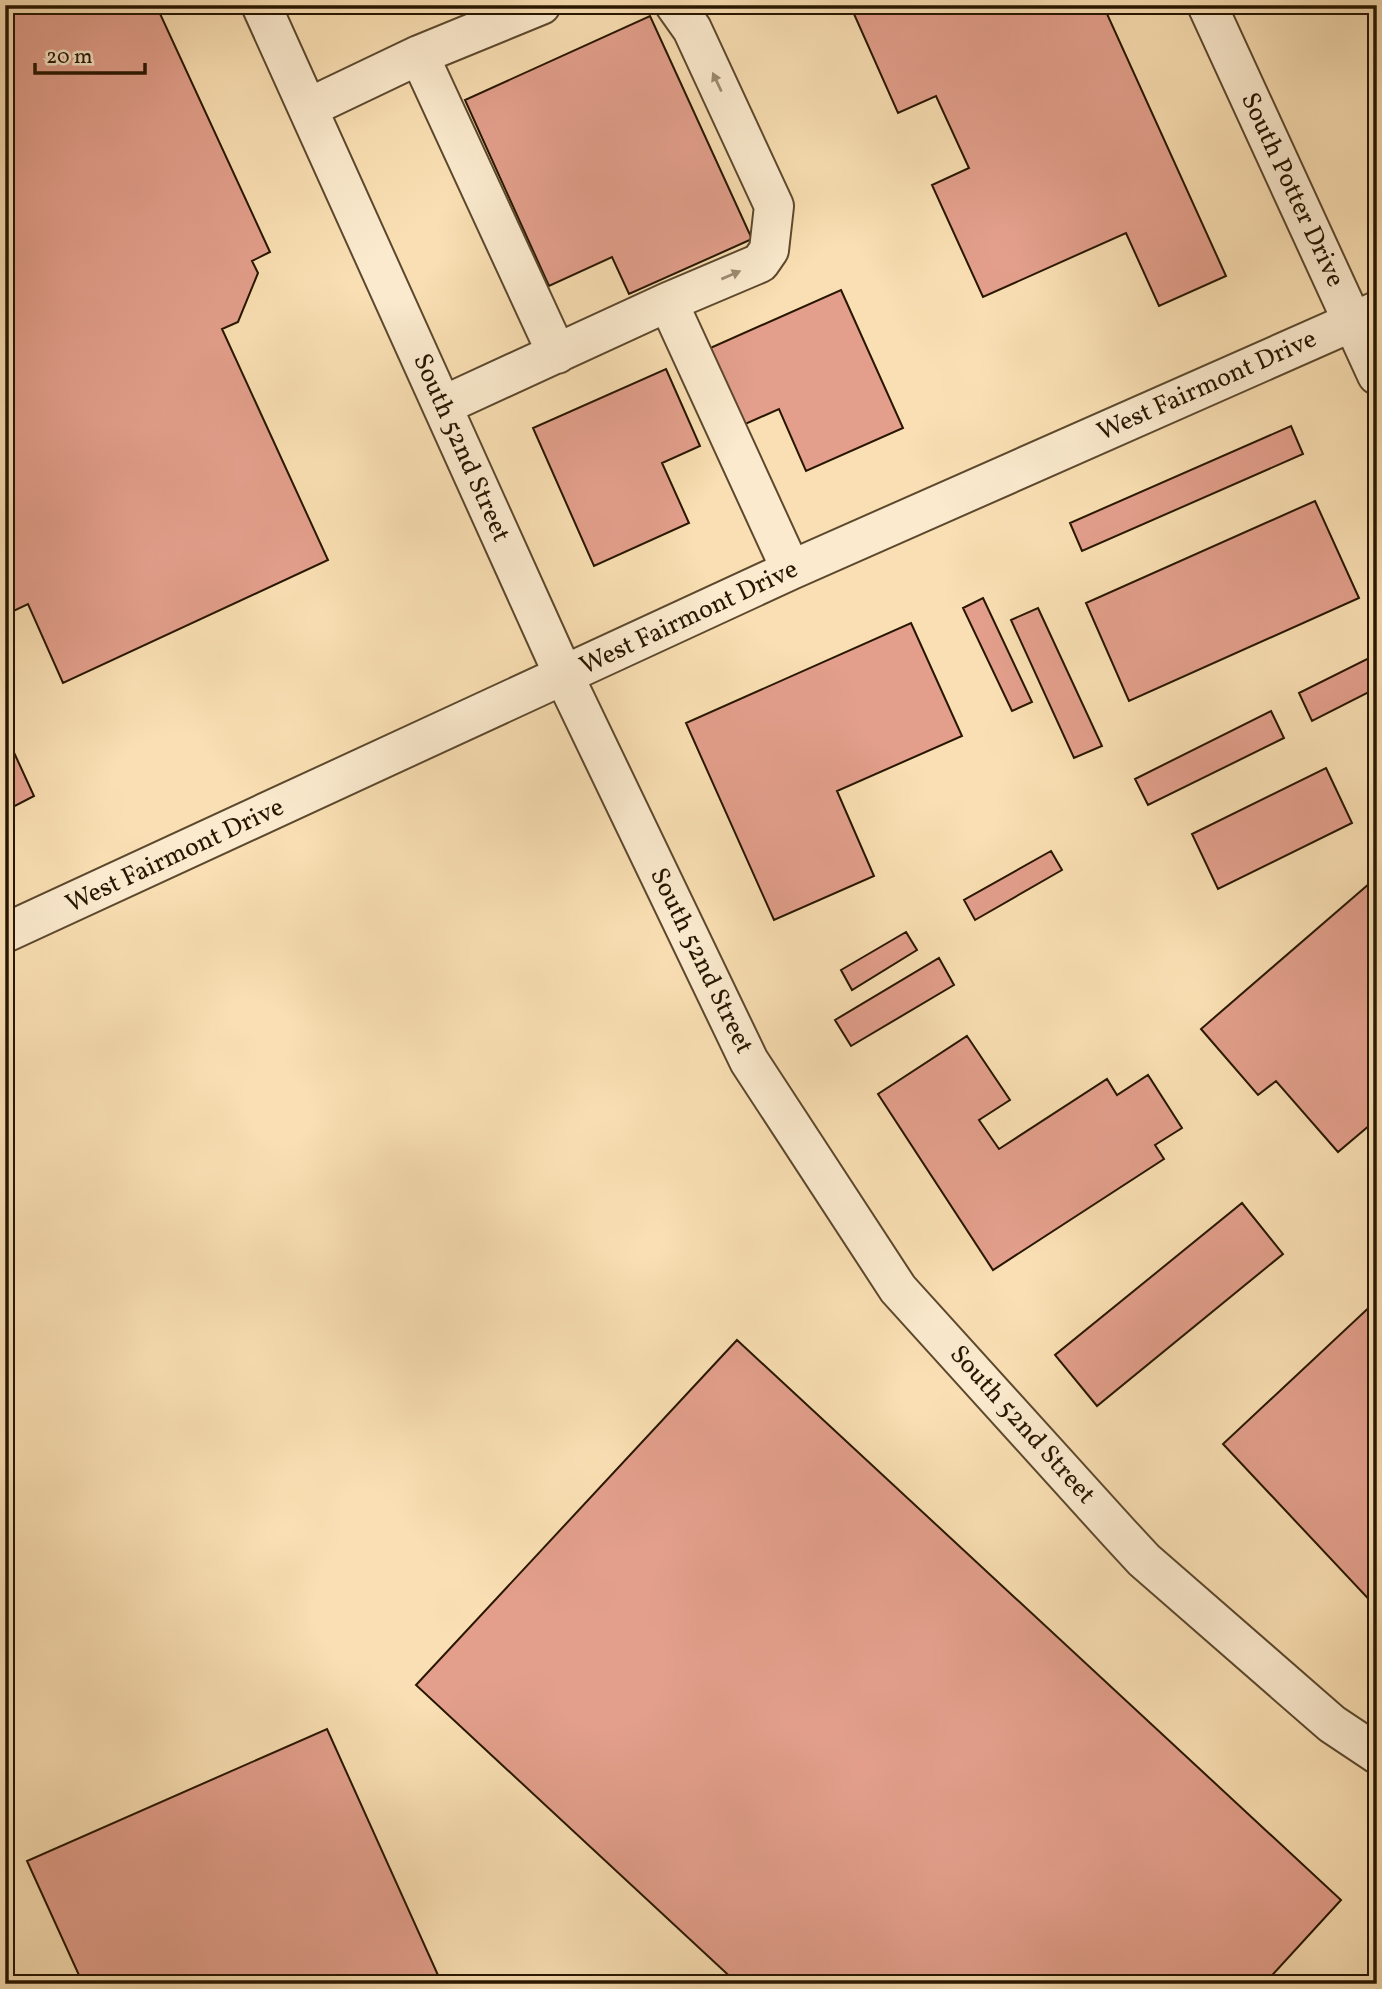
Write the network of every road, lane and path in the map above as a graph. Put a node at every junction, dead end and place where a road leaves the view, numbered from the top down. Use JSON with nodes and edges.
{"nodes":[{"id":1,"x":261,"y":5,"type":"edge"},
{"id":2,"x":541,"y":5,"type":"edge"},
{"id":3,"x":1207,"y":5,"type":"edge"},
{"id":4,"x":677,"y":7,"type":"edge"},
{"id":5,"x":419,"y":55,"type":"junction"},
{"id":6,"x":308,"y":108,"type":"junction"},
{"id":7,"x":668,"y":302,"type":"junction"},
{"id":8,"x":1365,"y":316,"type":"edge"},
{"id":9,"x":557,"y":354,"type":"junction"},
{"id":10,"x":1377,"y":375,"type":"edge"},
{"id":11,"x":442,"y":406,"type":"junction"},
{"id":12,"x":791,"y":570,"type":"junction"},
{"id":13,"x":564,"y":676,"type":"junction"},
{"id":14,"x":5,"y":933,"type":"edge"},
{"id":15,"x":1377,"y":1754,"type":"edge"}],
"edges":[{"from":1,"to":6,"type":"street","name":"South 52nd Street"},
{"from":2,"to":5,"type":"street"},
{"from":3,"to":8,"type":"street","name":"South Potter Drive"},
{"from":7,"to":4,"type":"street","one_way":true},
{"from":5,"to":6,"type":"street"},
{"from":5,"to":9,"type":"street"},
{"from":6,"to":11,"type":"street","name":"South 52nd Street"},
{"from":7,"to":9,"type":"street"},
{"from":7,"to":12,"type":"street"},
{"from":8,"to":10,"type":"street","name":"South Potter Drive"},
{"from":8,"to":12,"type":"street","name":"West Fairmont Drive"},
{"from":9,"to":11,"type":"street"},
{"from":11,"to":13,"type":"street","name":"South 52nd Street"},
{"from":12,"to":13,"type":"street","name":"West Fairmont Drive"},
{"from":13,"to":14,"type":"street","name":"West Fairmont Drive"},
{"from":13,"to":15,"type":"street","name":"South 52nd Street"}]}
